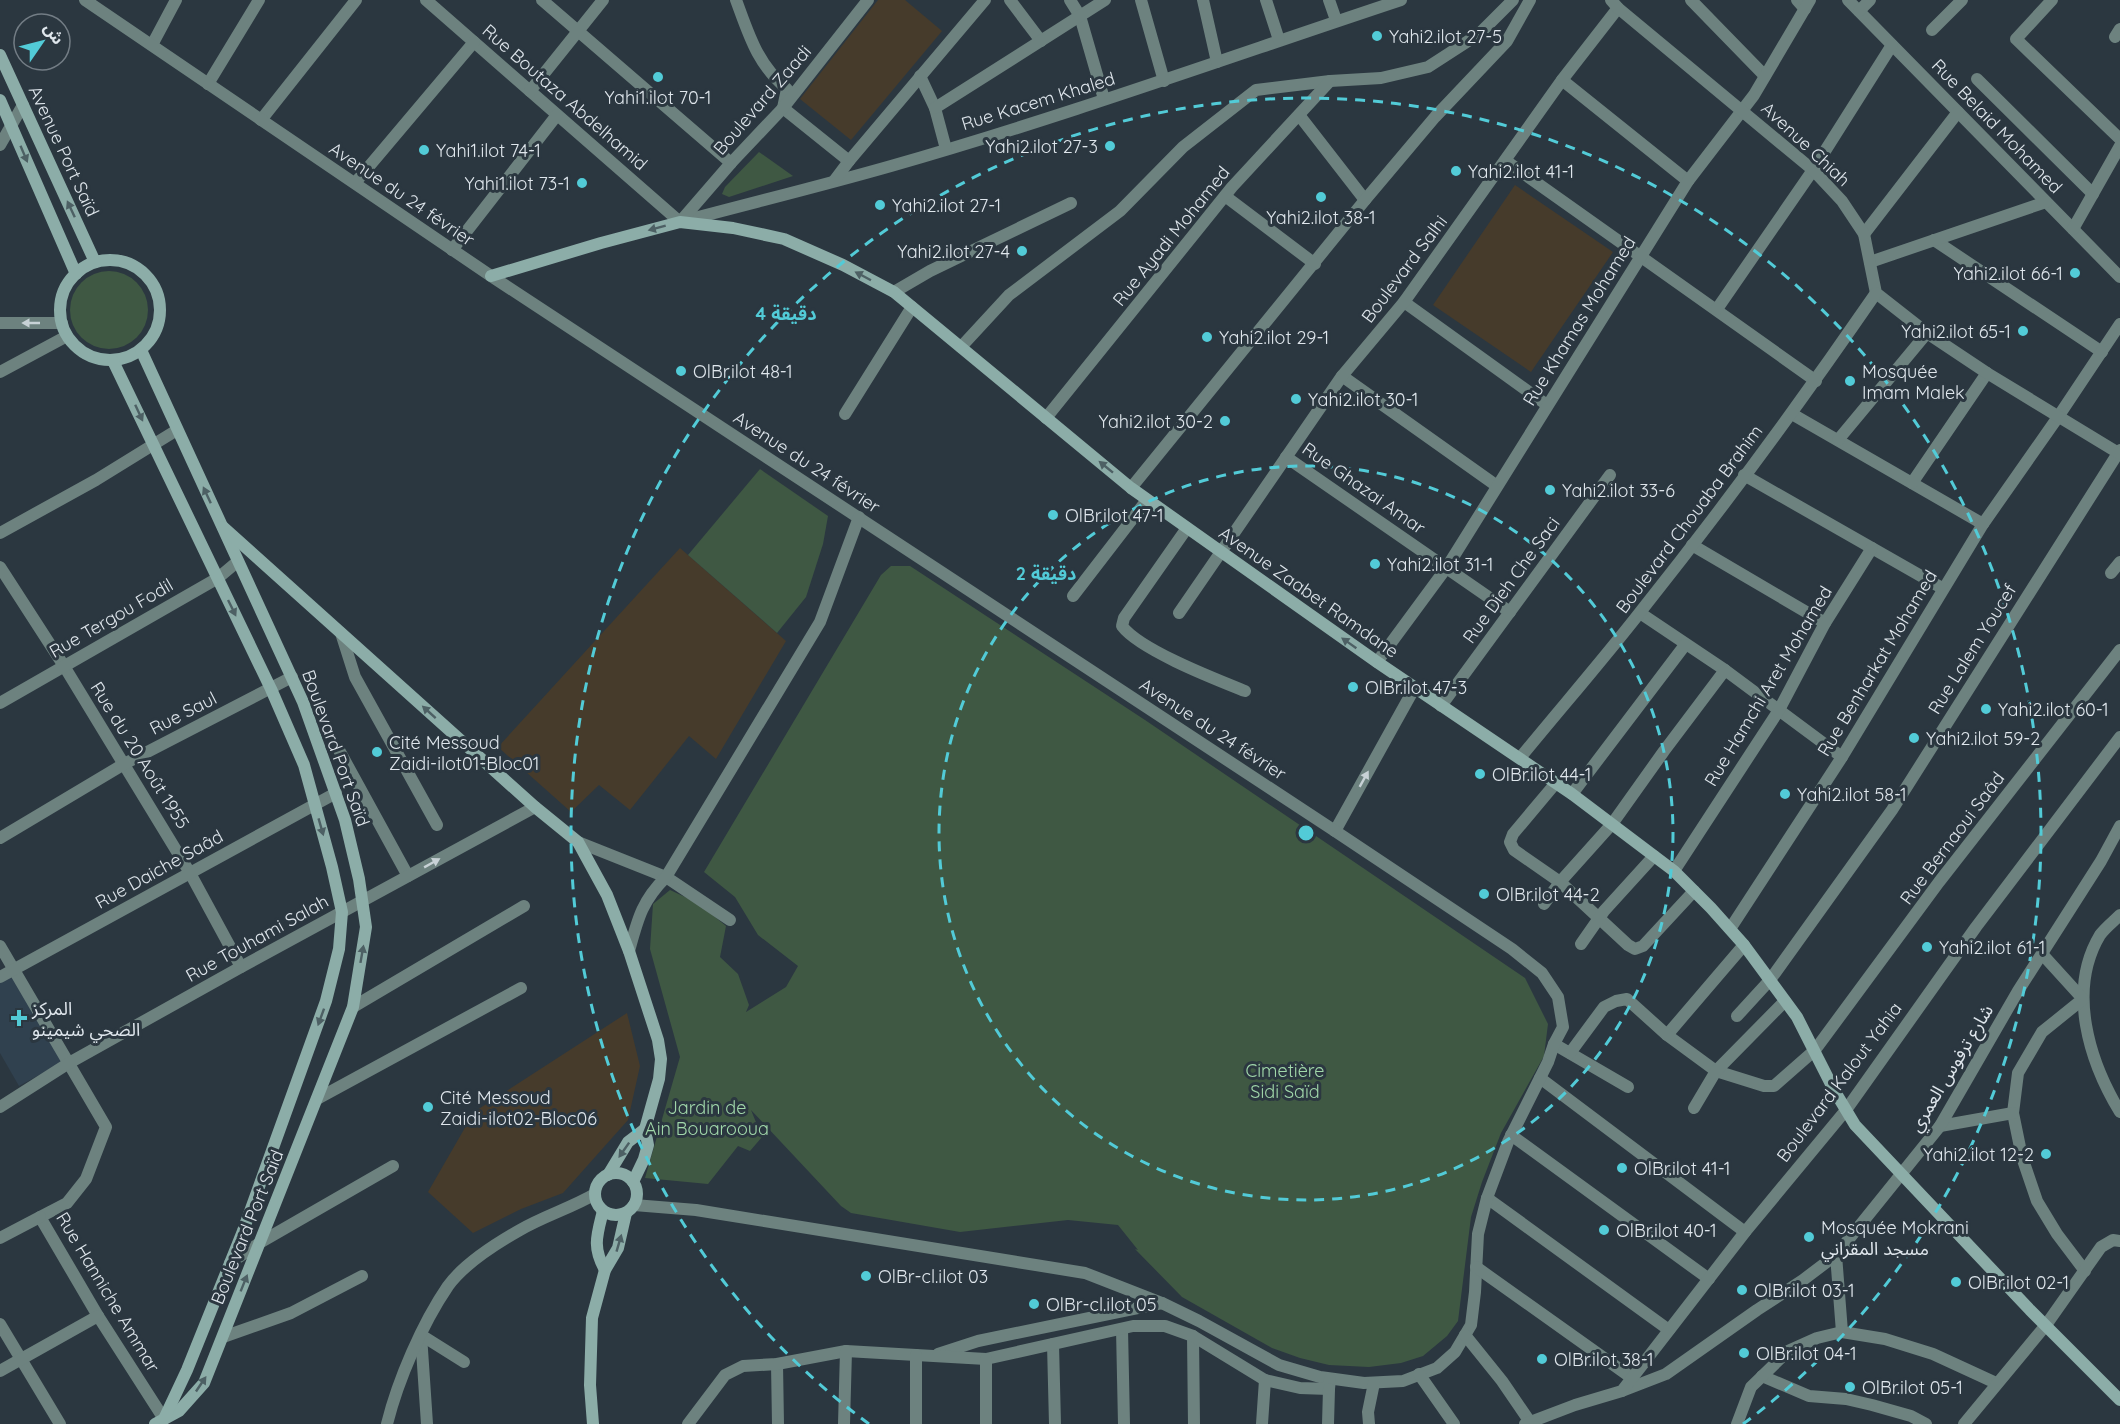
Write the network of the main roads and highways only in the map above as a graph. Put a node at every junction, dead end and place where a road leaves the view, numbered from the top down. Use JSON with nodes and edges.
{"nodes":[{"id":1,"x":0,"y":55,"type":"edge"},
{"id":2,"x":0,"y":100,"type":"edge"},
{"id":3,"x":95,"y":262,"type":"junction"},
{"id":4,"x":76,"y":274,"type":"junction"},
{"id":5,"x":490,"y":276,"type":"road end"},
{"id":6,"x":141,"y":350,"type":"junction"},
{"id":7,"x":113,"y":360,"type":"junction"},
{"id":8,"x":220,"y":525,"type":"junction"},
{"id":9,"x":645,"y":1129,"type":"junction"},
{"id":10,"x":608,"y":1175,"type":"junction"},
{"id":11,"x":633,"y":1182,"type":"junction"},
{"id":12,"x":630,"y":1208,"type":"junction"},
{"id":13,"x":603,"y":1211,"type":"junction"},
{"id":14,"x":604,"y":1270,"type":"junction"},
{"id":15,"x":2120,"y":1400,"type":"edge"},
{"id":16,"x":160,"y":1421,"type":"edge"},
{"id":17,"x":593,"y":1424,"type":"edge"}],
"edges":[{"from":3,"to":1,"type":"main road","name":"Avenue Port Saïd","one_way":true},
{"from":2,"to":4,"type":"main road","name":"Avenue Port Saïd","one_way":true},
{"from":3,"to":4,"type":"main road"},
{"from":3,"to":6,"type":"main road"},
{"from":4,"to":7,"type":"main road"},
{"from":15,"to":5,"type":"main road","name":"Avenue Zaabet Ramdane","one_way":true},
{"from":6,"to":7,"type":"main road"},
{"from":8,"to":6,"type":"main road","name":"Boulevard Port Saïd","one_way":true},
{"from":7,"to":16,"type":"main road","one_way":true},
{"from":9,"to":8,"type":"main road","one_way":true},
{"from":16,"to":8,"type":"main road","name":"Boulevard Port Saïd","one_way":true},
{"from":9,"to":10,"type":"main road","one_way":true},
{"from":9,"to":11,"type":"main road"},
{"from":10,"to":11,"type":"main road"},
{"from":10,"to":13,"type":"main road"},
{"from":11,"to":12,"type":"main road"},
{"from":12,"to":13,"type":"main road"},
{"from":14,"to":12,"type":"main road","one_way":true},
{"from":13,"to":14,"type":"main road"},
{"from":14,"to":17,"type":"main road"}]}
